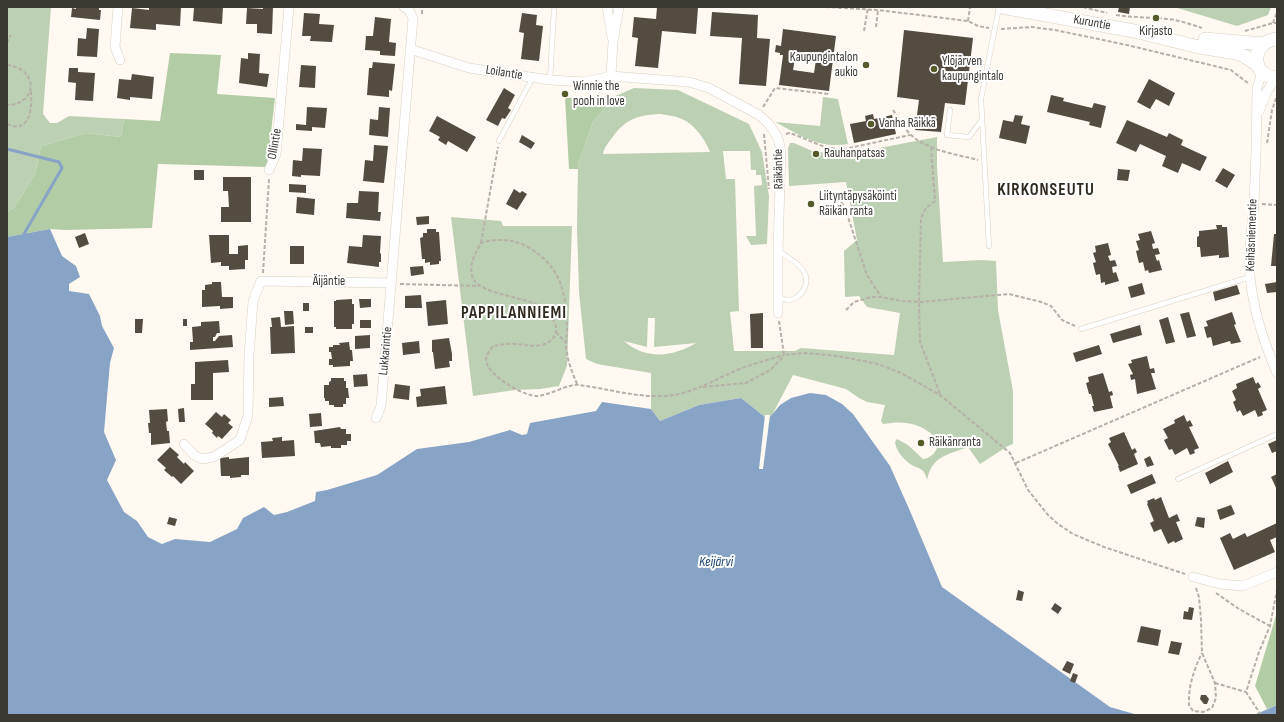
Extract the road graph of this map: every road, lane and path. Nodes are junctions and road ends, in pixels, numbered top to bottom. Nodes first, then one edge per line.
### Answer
1 (118, 7) edge
2 (289, 7) edge
3 (404, 7) edge
4 (607, 7) edge
5 (619, 7) edge
6 (826, 7) edge
7 (970, 7) edge
8 (1000, 7) edge
9 (1083, 7) edge
10 (1094, 8) edge
11 (868, 9) edge
12 (554, 10) dead end
13 (878, 10) junction
14 (1277, 12) edge
15 (968, 21) junction
16 (1277, 23) edge
17 (876, 27) dead end
18 (994, 29) junction
19 (1204, 29) dead end
20 (864, 31) dead end
21 (1240, 32) dead end
22 (11, 35) dead end
23 (1159, 36) junction
24 (1272, 36) edge
25 (613, 42) junction
26 (7, 43) edge
27 (410, 49) junction
28 (120, 60) dead end
29 (7, 65) edge
30 (1260, 69) junction
31 (611, 76) junction
32 (534, 77) junction
33 (1276, 78) edge
34 (550, 80) junction
35 (1257, 88) junction
36 (31, 91) junction
37 (828, 94) dead end
38 (1277, 95) edge
39 (7, 105) edge
40 (894, 110) dead end
41 (950, 110) dead end
42 (759, 115) junction
43 (1257, 118) junction
44 (982, 120) junction
45 (7, 124) edge
46 (763, 130) dead end
47 (910, 135) junction
48 (778, 138) junction
49 (499, 141) joint
50 (1266, 145) dead end
51 (931, 146) junction
52 (984, 161) junction
53 (269, 170) joint
54 (770, 193) dead end
55 (836, 199) dead end
56 (1277, 205) edge
57 (1260, 210) dead end
58 (481, 243) junction
59 (989, 246) dead end
60 (778, 250) junction
61 (1250, 277) junction
62 (261, 282) junction
63 (391, 283) junction
64 (479, 286) junction
65 (881, 297) junction
66 (777, 298) junction
67 (919, 302) junction
68 (566, 305) junction
69 (543, 308) junction
70 (846, 310) dead end
71 (778, 313) joint
72 (1081, 329) joint
73 (556, 332) junction
74 (566, 343) junction
75 (1269, 354) junction
76 (784, 355) junction
77 (1277, 373) edge
78 (577, 384) junction
79 (700, 387) junction
80 (940, 395) junction
81 (376, 418) dead end
82 (1277, 434) edge
83 (184, 444) dead end
84 (1016, 463) junction
85 (1178, 479) dead end
86 (1277, 572) edge
87 (1193, 577) junction
88 (1210, 589) dead end
89 (1277, 590) edge
90 (1270, 626) junction
91 (1202, 653) junction
92 (1215, 683) junction
93 (1246, 692) junction
94 (1260, 714) edge

1 - 28 street
2 - 53 street, Ollintie
3 - 27 street
4 - 25 street
5 - 25 street
6 - 11 path
7 - 15 path
8 - 18 lane
8 - 23 main road, Kuruntie
9 - 10 path
10 - 19 path
11 - 13 path
11 - 20 path
12 - 34 lane
13 - 15 path
13 - 17 path
14 - 24 path
15 - 18 path
16 - 24 path
18 - 35 path
18 - 44 lane
21 - 24 path
22 - 26 path
23 - 24 main road, Kuruntie
23 - 30 main road, Kuruntie
24 - 30 main road
25 - 31 street
27 - 32 street, Loilantie
27 - 63 street
29 - 36 path
30 - 33 main road, Kuruntie
30 - 35 street, Keihäsniementie
31 - 34 street, Loilantie
31 - 42 street, Räikäntie
32 - 34 street, Loilantie
32 - 49 lane
33 - 43 street, Keihäsniementie
35 - 43 street, Keihäsniementie
36 - 39 path
36 - 45 path
37 - 42 path
38 - 50 path
40 - 47 path
41 - 44 lane
42 - 48 street, Räikäntie
43 - 61 street, Keihäsniementie
44 - 52 lane
46 - 54 path
47 - 48 path
47 - 51 path
48 - 60 street, Räikäntie
49 - 58 path
51 - 52 path
51 - 67 path
52 - 59 lane
53 - 62 path, Ollintie
55 - 65 path
56 - 57 path
58 - 64 path
58 - 68 path
60 - 66 street, Räikäntie
60 - 66 lane
61 - 72 lane
61 - 75 street, Keihäsniementie
62 - 63 street, Äijäntie
62 - 83 street
63 - 64 path
63 - 81 street, Lukkarintie
64 - 69 path
65 - 67 path
65 - 70 path
66 - 71 street, Räikäntie
67 - 72 path
67 - 80 path
68 - 69 path
68 - 74 path
69 - 73 path
71 - 76 path
73 - 74 path
73 - 78 path
74 - 78 path
75 - 77 street, Keihäsniementie
75 - 84 path
76 - 79 path
76 - 79 path
76 - 80 path
78 - 79 path
80 - 84 path
82 - 85 lane
84 - 87 path
86 - 87 street
87 - 91 path
88 - 90 path
89 - 90 path
90 - 93 path
91 - 92 path
91 - 92 path
92 - 93 path
93 - 94 path

